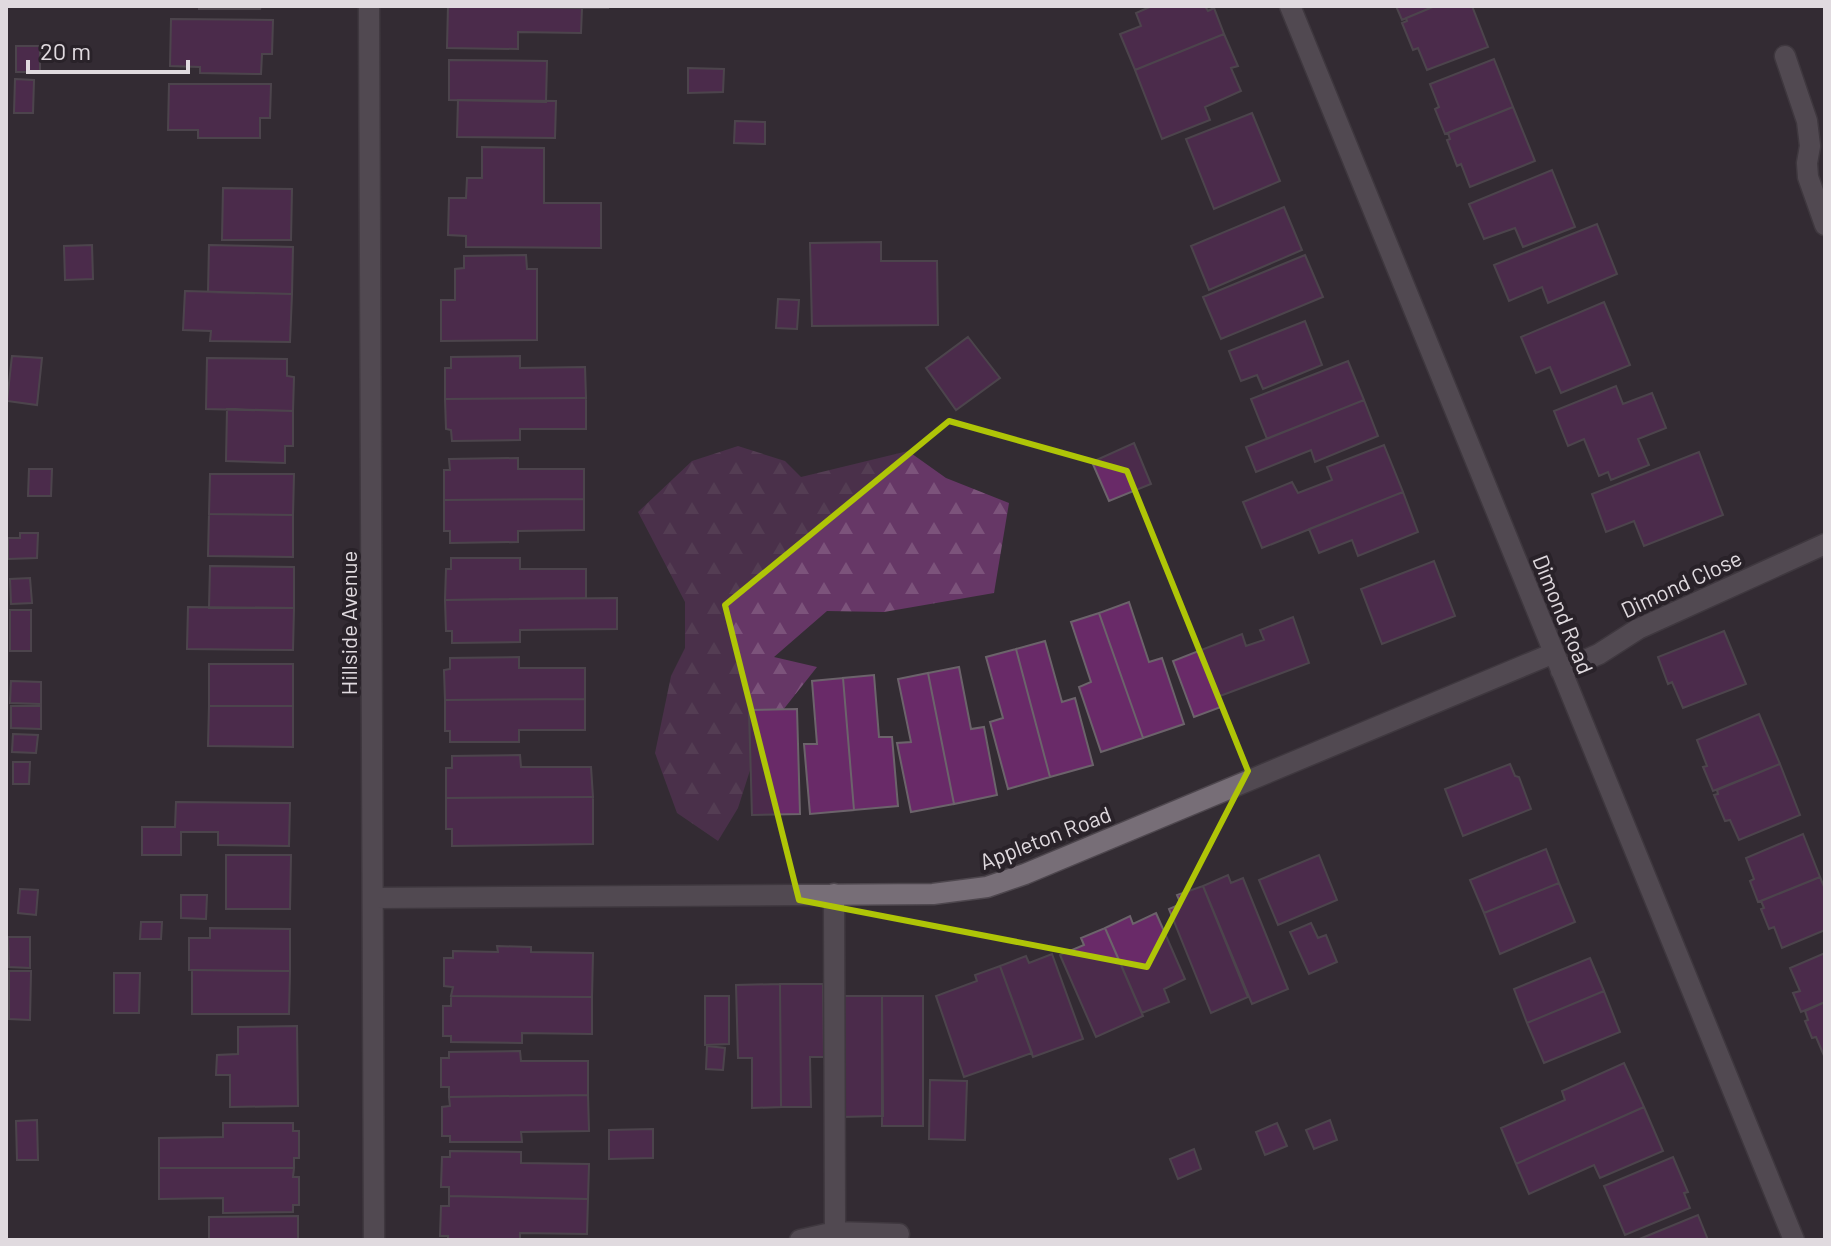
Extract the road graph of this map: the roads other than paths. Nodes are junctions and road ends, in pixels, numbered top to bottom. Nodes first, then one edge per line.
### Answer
1 (369, 6) edge
2 (1290, 6) edge
3 (1785, 56) dead end
4 (1825, 225) edge
5 (1825, 544) edge
6 (1558, 662) junction
7 (834, 894) junction
8 (373, 898) junction
9 (835, 1232) junction
10 (899, 1234) dead end
11 (374, 1240) edge
12 (800, 1240) edge
13 (1794, 1240) edge

1 - 8 street, Hillside Avenue
2 - 6 street, Dimond Road
3 - 4 street
5 - 6 street, Dimond Close
6 - 7 street, Appleton Road
6 - 13 street, Dimond Road
7 - 8 street, Appleton Road
7 - 9 street
8 - 11 street, Hillside Avenue
9 - 10 street
9 - 12 street

